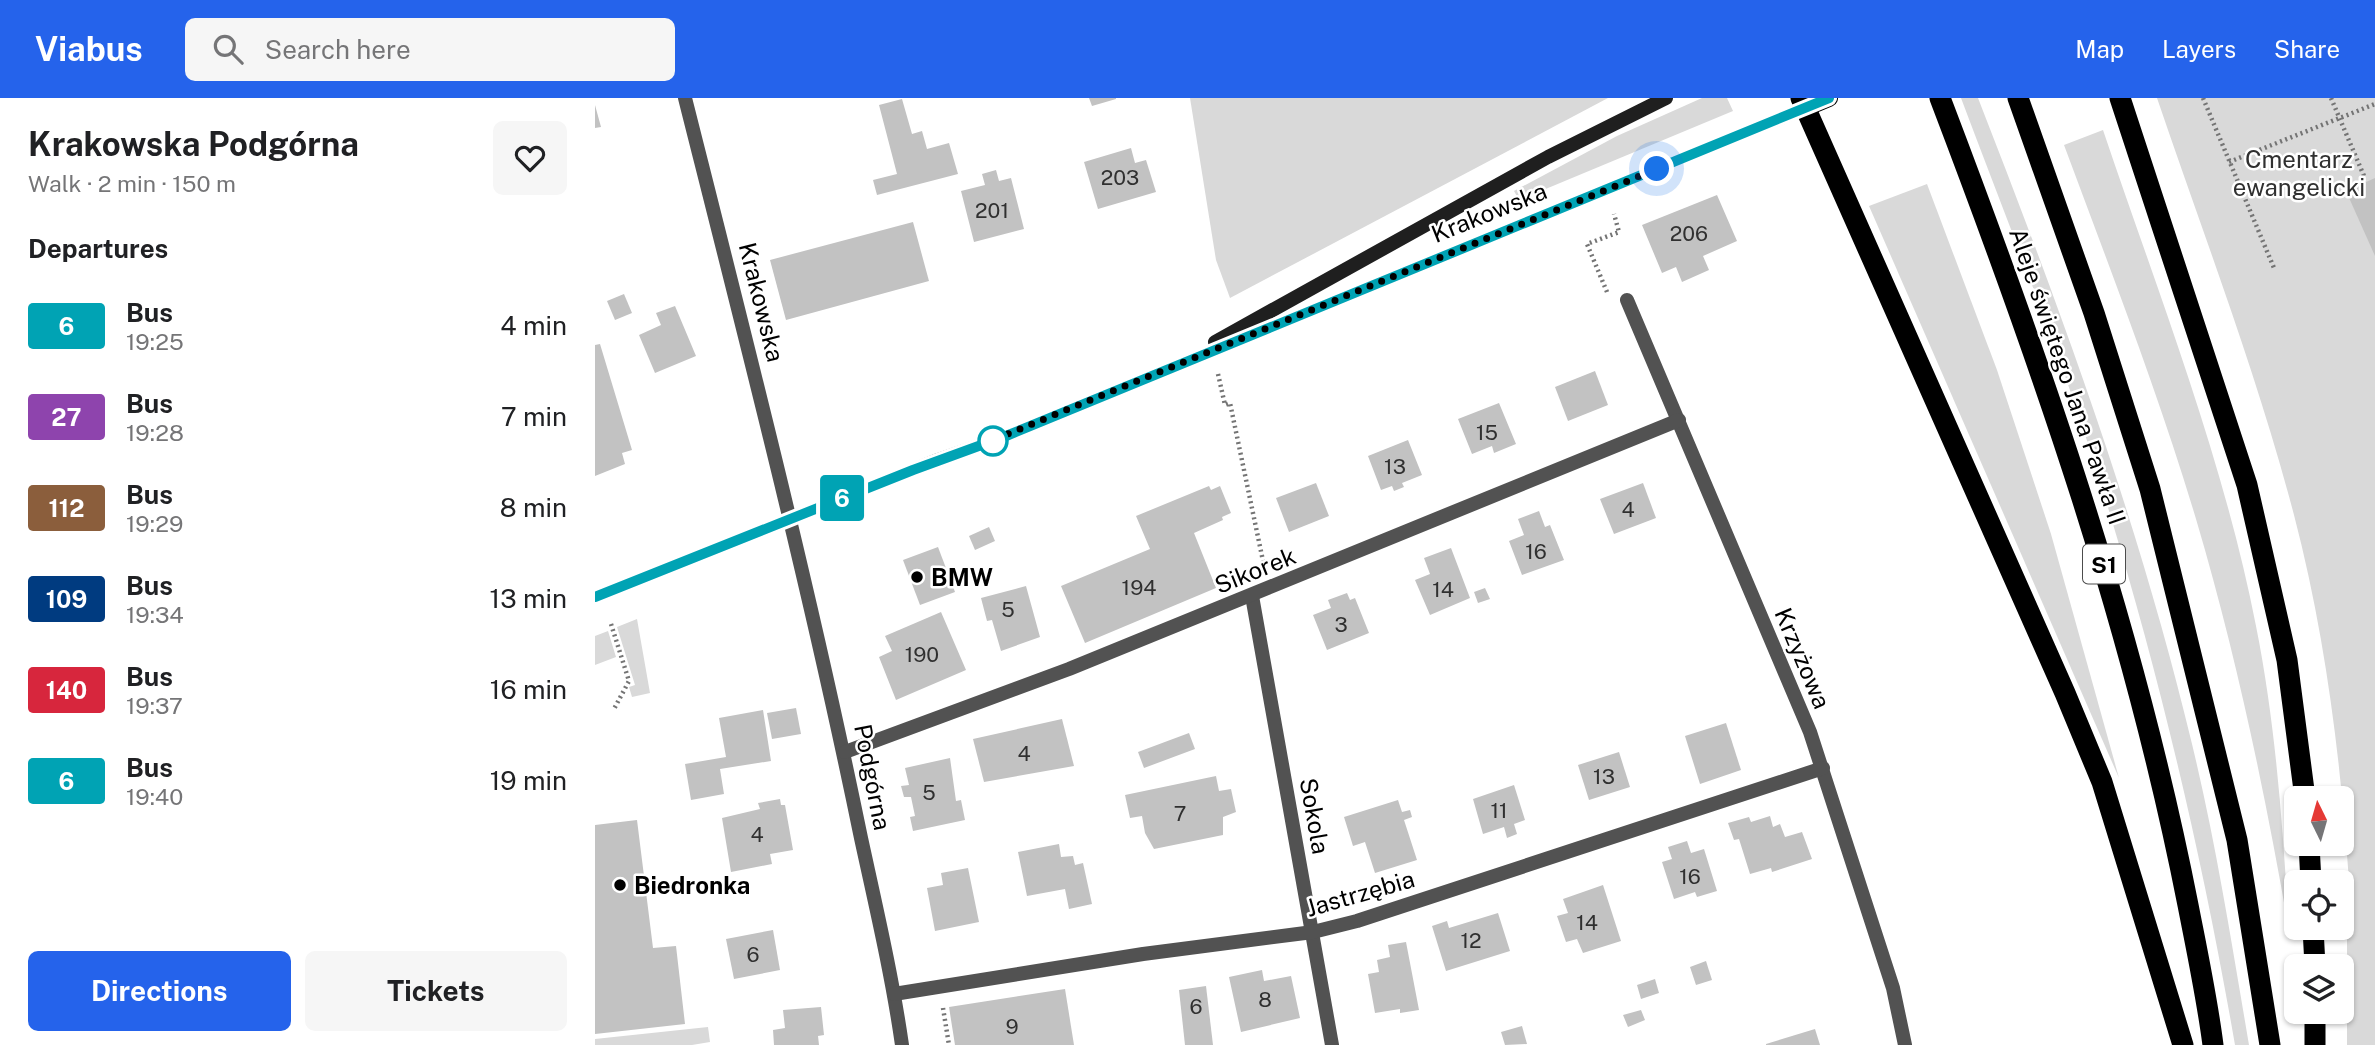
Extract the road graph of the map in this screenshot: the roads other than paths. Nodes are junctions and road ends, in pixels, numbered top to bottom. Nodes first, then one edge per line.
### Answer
1 (685, 98) edge
2 (1666, 98) edge
3 (1829, 98) edge
4 (1940, 98) edge
5 (2018, 98) edge
6 (2120, 98) edge
7 (1803, 103) edge
8 (1627, 300) dead end
9 (1166, 370) junction
10 (1679, 420) junction
11 (790, 519) junction
12 (1252, 596) junction
13 (595, 597) edge
14 (845, 752) junction
15 (1823, 768) junction
16 (2303, 786) edge
17 (1313, 932) junction
18 (894, 994) junction
19 (2315, 1024) edge
20 (902, 1045) edge
21 (1332, 1045) edge
22 (1905, 1045) edge
23 (2183, 1045) edge
24 (2213, 1045) edge
25 (2270, 1045) edge
26 (2315, 1045) edge

1 - 11 street, Krakowska
2 - 9 main road, Krakowska
3 - 7 main road, Krakowska
4 - 24 highway, Aleje świętego Jana Pawła II / S1
5 - 25 highway, Aleje świętego Jana Pawła II
6 - 16 highway
7 - 9 main road, Krakowska
7 - 23 highway
8 - 10 street, Krzyżowa
9 - 11 main road, Krakowska
10 - 12 street, Sikorek
10 - 15 street, Krzyżowa
11 - 13 main road, Krakowska
11 - 14 street, Podgórna
12 - 14 street, Sikorek
12 - 17 street, Sokola
14 - 18 street, Podgórna
15 - 17 street, Jastrzębia
15 - 22 street, Krzyżowa
17 - 18 street, Jastrzębia
17 - 21 street, Sokola
18 - 20 street, Podgórna
19 - 26 highway

